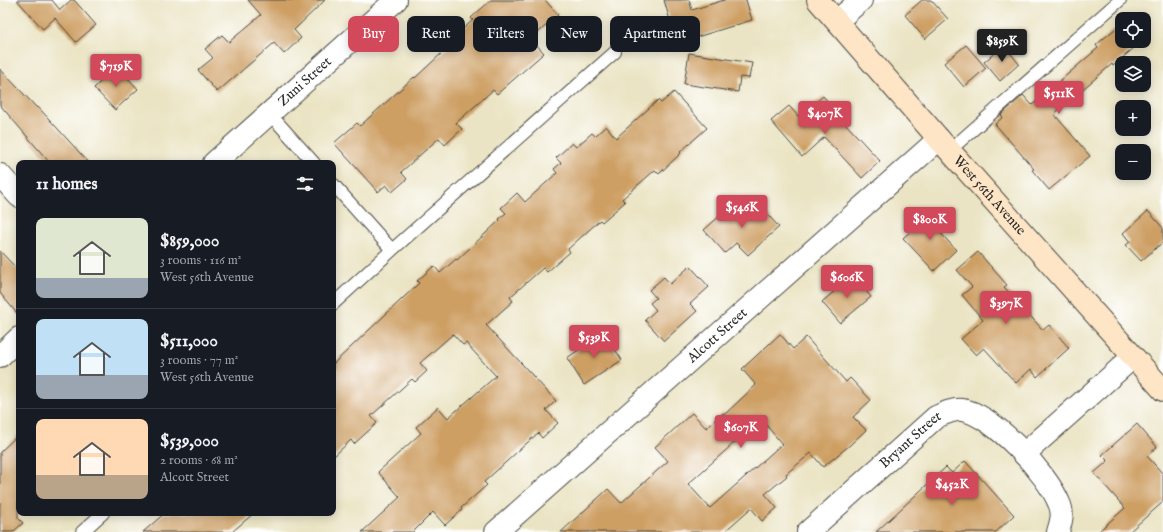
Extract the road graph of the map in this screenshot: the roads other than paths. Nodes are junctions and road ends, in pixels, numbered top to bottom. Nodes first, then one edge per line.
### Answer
1 (396, 0) edge
2 (818, 0) edge
3 (861, 0) edge
4 (1120, 0) edge
5 (837, 21) junction
6 (615, 52) dead end
7 (270, 113) junction
8 (944, 144) junction
9 (217, 160) edge
10 (311, 160) edge
11 (0, 175) edge
12 (336, 187) edge
13 (16, 193) edge
14 (392, 250) junction
15 (336, 301) edge
16 (16, 341) edge
17 (0, 356) edge
18 (1133, 357) junction
19 (1163, 390) edge
20 (1024, 454) junction
21 (99, 516) edge
22 (82, 532) edge
23 (496, 532) edge
24 (808, 532) edge
25 (1058, 532) edge

1 - 7 street, Zuni Street
2 - 5 street, West 56th Avenue
3 - 5 street
4 - 8 lane
5 - 8 street, West 56th Avenue
6 - 14 lane
7 - 9 street, Zuni Street
7 - 10 lane
8 - 18 street, West 56th Avenue
8 - 23 street, Alcott Street
11 - 13 street
12 - 14 lane
14 - 15 lane
16 - 17 street
18 - 19 street, West 56th Avenue
18 - 20 street
20 - 24 street, Bryant Street
20 - 25 street
21 - 22 lane

